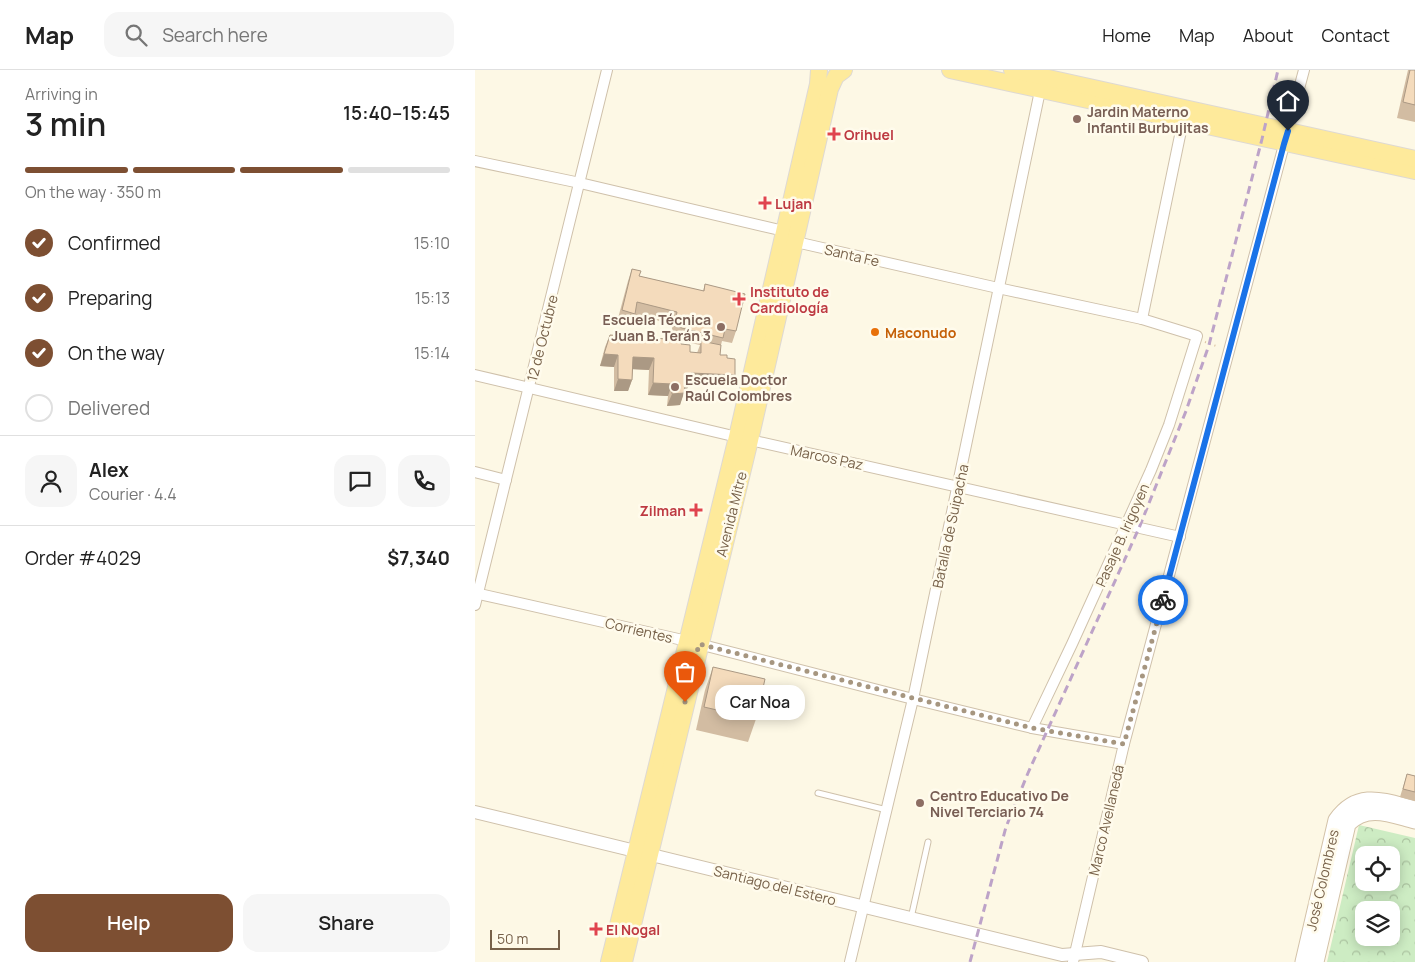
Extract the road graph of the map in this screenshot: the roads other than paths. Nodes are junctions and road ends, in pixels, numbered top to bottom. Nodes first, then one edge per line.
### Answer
1 (607, 70) edge
2 (819, 70) edge
3 (844, 70) edge
4 (950, 70) edge
5 (1012, 70) edge
6 (1304, 70) edge
7 (1043, 78) edge
8 (1183, 121) junction
9 (1286, 138) junction
10 (1415, 159) edge
11 (1391, 160) junction
12 (475, 161) edge
13 (1415, 171) edge
14 (580, 183) junction
15 (790, 236) junction
16 (998, 288) junction
17 (1142, 319) junction
18 (1197, 336) joint
19 (475, 375) edge
20 (529, 388) junction
21 (743, 438) junction
22 (475, 472) edge
23 (506, 480) junction
24 (959, 486) junction
25 (1127, 525) junction
26 (1180, 537) junction
27 (476, 594) edge
28 (475, 605) edge
29 (693, 643) junction
30 (913, 699) junction
31 (1032, 728) junction
32 (1124, 744) junction
33 (818, 793) dead end
34 (1415, 809) edge
35 (887, 810) junction
36 (1353, 811) junction
37 (475, 812) edge
38 (1415, 820) edge
39 (928, 842) dead end
40 (642, 853) junction
41 (864, 907) junction
42 (911, 918) junction
43 (1074, 958) edge
44 (609, 962) edge
45 (623, 962) edge
46 (850, 962) edge
47 (1094, 962) edge
48 (1142, 962) edge
49 (1303, 962) edge
50 (1316, 962) edge

1 - 14 street, 12 de Octubre
2 - 15 main road, Avenida Mitre
3 - 15 main road, Avenida Mitre
4 - 7 main road
5 - 7 main road
6 - 9 street, Marco Avellaneda
7 - 8 main road
7 - 9 main road
7 - 16 street, Batalla de Suipacha
8 - 9 main road
8 - 17 street
9 - 11 main road
9 - 26 street, Marco Avellaneda
10 - 11 main road
11 - 13 main road
12 - 14 street, Santa Fe
14 - 15 street, Santa Fe
14 - 20 street, 12 de Octubre
15 - 16 street, Santa Fe
15 - 21 main road, Avenida Mitre
16 - 17 street, Santa Fe
16 - 24 street, Batalla de Suipacha
17 - 18 street, Santa Fe
18 - 25 street, Pasaje B. Irigoyen
19 - 20 street, Marcos Paz
20 - 21 street, Marcos Paz
20 - 23 street, 12 de Octubre
21 - 24 street, Marcos Paz
21 - 29 main road, Avenida Mitre
22 - 23 street
23 - 27 street, 12 de Octubre
24 - 25 street, Marcos Paz
24 - 30 street, Batalla de Suipacha
25 - 26 street, Marcos Paz
25 - 31 street, Pasaje B. Irigoyen
26 - 32 street, Marco Avellaneda
27 - 28 street, 12 de Octubre
27 - 29 street, Corrientes
29 - 30 street, Corrientes
29 - 40 main road, Avenida Mitre
30 - 31 street, Corrientes
30 - 35 street, Batalla de Suipacha
31 - 32 street, Corrientes
32 - 43 street, Marco Avellaneda
33 - 35 lane
34 - 36 main road
35 - 41 street, Batalla de Suipacha
36 - 38 main road
36 - 49 main road, José Colombres
36 - 50 main road, José Colombres
37 - 40 street, Santiago del Estero
39 - 42 lane
40 - 41 street, Santiago del Estero
40 - 44 main road, Avenida Mitre
40 - 45 main road, Avenida Mitre
41 - 42 street, Santiago del Estero
41 - 46 street, Batalla de Suipacha
42 - 43 street, Santiago del Estero
43 - 47 street, Santiago del Estero
43 - 48 street, Santiago del Estero

